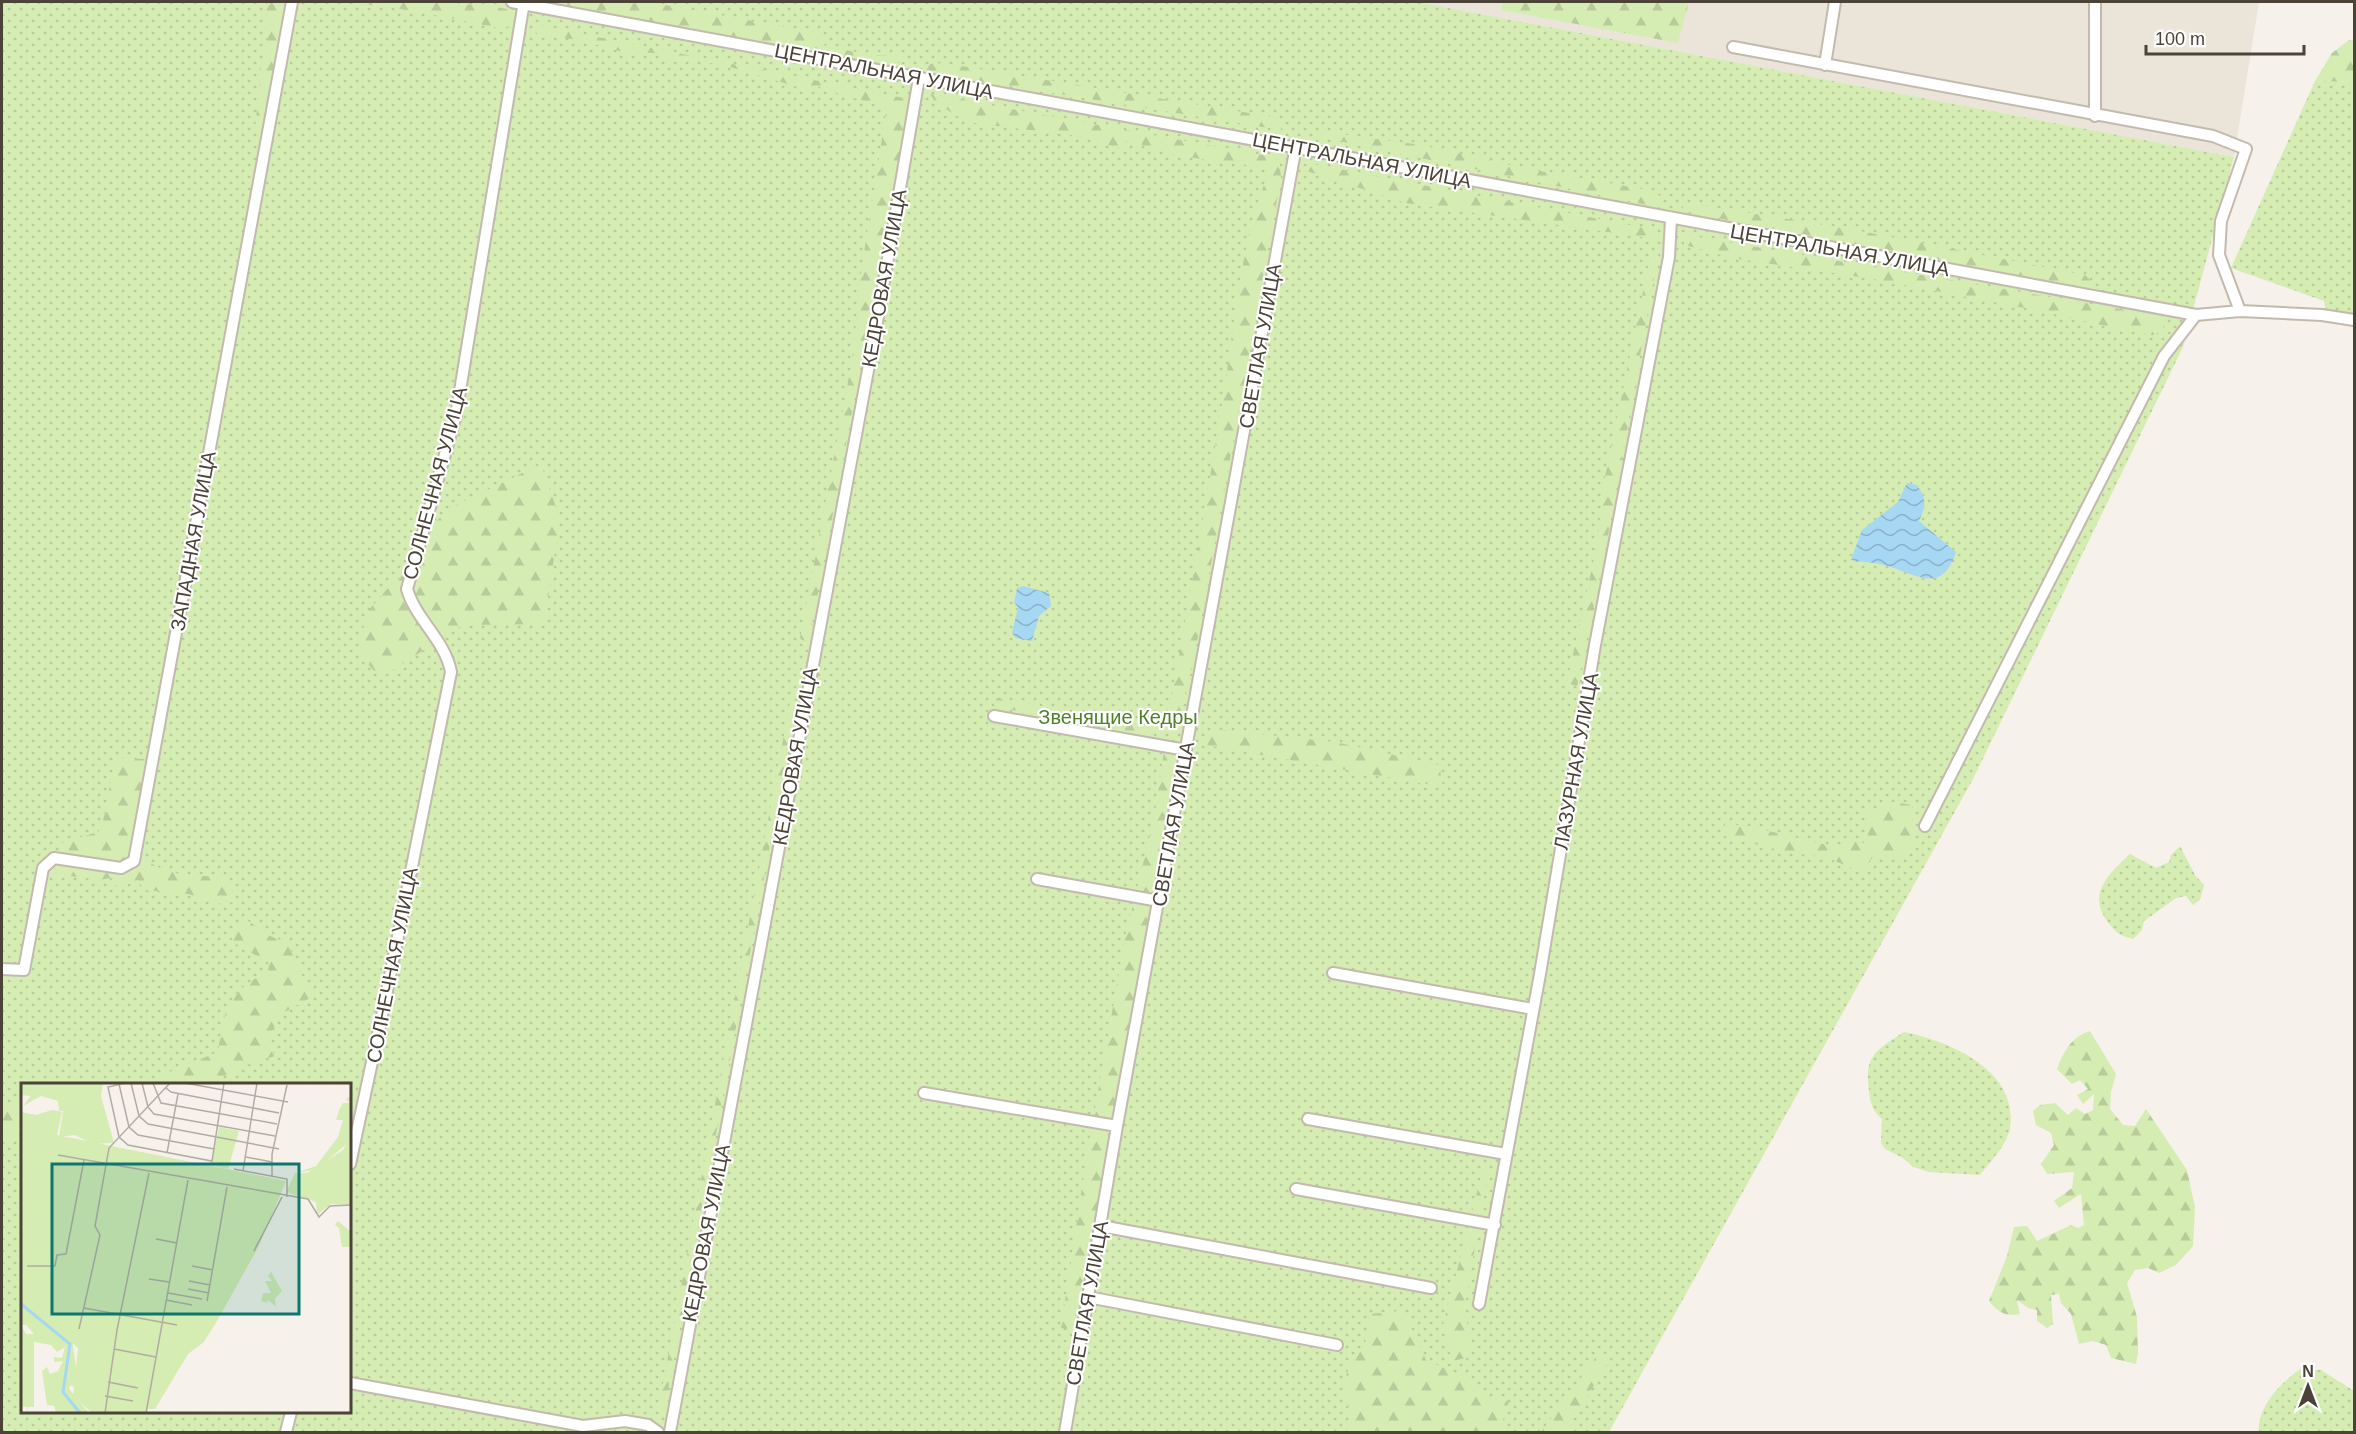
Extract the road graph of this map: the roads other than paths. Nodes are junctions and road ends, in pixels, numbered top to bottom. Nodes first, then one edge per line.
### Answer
1 (292, 2) edge
2 (512, 2) edge
3 (1835, 2) edge
4 (2095, 2) edge
5 (525, 3) edge
6 (1733, 47) dead end
7 (1825, 65) junction
8 (919, 78) junction
9 (2095, 116) junction
10 (1296, 146) junction
11 (1671, 219) junction
12 (2240, 311) junction
13 (2196, 315) junction
14 (2355, 320) edge
15 (994, 716) dead end
16 (1186, 750) junction
17 (1925, 826) dead end
18 (1037, 879) dead end
19 (1159, 901) junction
20 (2, 969) edge
21 (1333, 973) dead end
22 (1533, 1009) junction
23 (924, 1093) dead end
24 (1308, 1119) dead end
25 (1117, 1126) junction
26 (1506, 1154) junction
27 (351, 1159) edge
28 (1296, 1189) dead end
29 (1495, 1224) junction
30 (1101, 1226) junction
31 (1431, 1288) dead end
32 (1088, 1297) junction
33 (1479, 1304) dead end
34 (1337, 1345) dead end
35 (351, 1383) edge
36 (291, 1413) edge
37 (286, 1432) edge
38 (658, 1432) edge
39 (670, 1432) edge
40 (1065, 1432) edge

1 - 20 street, ЗАПАДНАЯ УЛИЦА
2 - 5 street, ЦЕНТРАЛЬНАЯ УЛИЦА
3 - 7 street
4 - 9 street
5 - 8 street, ЦЕНТРАЛЬНАЯ УЛИЦА
5 - 27 street, СОЛНЕЧНАЯ УЛИЦА
6 - 7 street
7 - 9 street
8 - 10 street, ЦЕНТРАЛЬНАЯ УЛИЦА
8 - 39 street, КЕДРОВАЯ УЛИЦА
9 - 12 street
10 - 11 street, ЦЕНТРАЛЬНАЯ УЛИЦА
10 - 16 street, СВЕТЛАЯ УЛИЦА
11 - 13 street, ЦЕНТРАЛЬНАЯ УЛИЦА
11 - 22 street, ЛАЗУРНАЯ УЛИЦА
12 - 13 street, ЦЕНТРАЛЬНАЯ УЛИЦА
12 - 14 street, ЦЕНТРАЛЬНАЯ УЛИЦА
13 - 17 street
15 - 16 street
16 - 19 street, СВЕТЛАЯ УЛИЦА
18 - 19 street
19 - 25 street, СВЕТЛАЯ УЛИЦА
21 - 22 street
22 - 26 street, ЛАЗУРНАЯ УЛИЦА
23 - 25 street
24 - 26 street
25 - 30 street, СВЕТЛАЯ УЛИЦА
26 - 29 street, ЛАЗУРНАЯ УЛИЦА
28 - 29 street
29 - 33 street, ЛАЗУРНАЯ УЛИЦА
30 - 31 street
30 - 32 street, СВЕТЛАЯ УЛИЦА
32 - 34 street
32 - 40 street, СВЕТЛАЯ УЛИЦА
35 - 38 street
36 - 37 street

